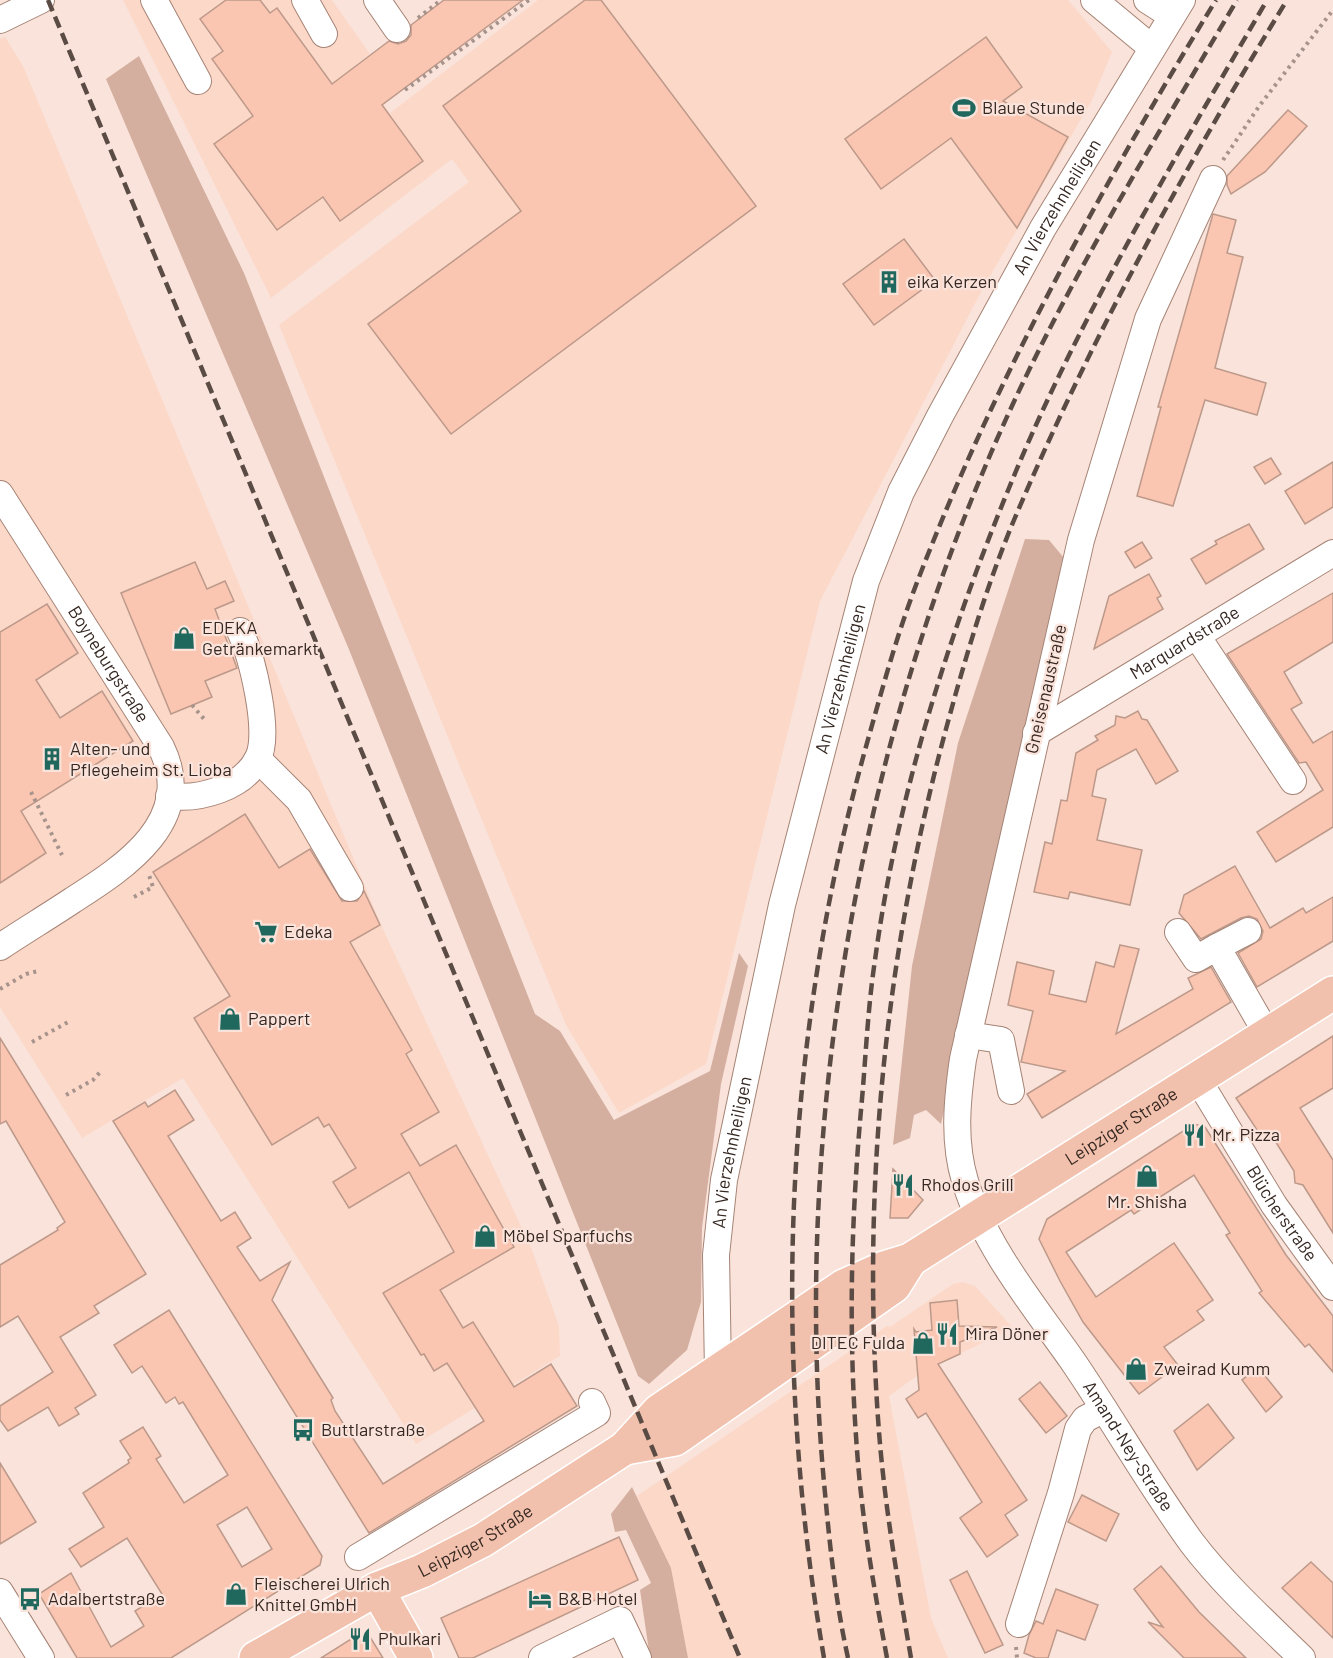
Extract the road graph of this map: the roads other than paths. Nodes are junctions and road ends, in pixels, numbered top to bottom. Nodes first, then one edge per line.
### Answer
1 (154, 0) edge
2 (305, 0) edge
3 (377, 0) edge
4 (1094, 0) edge
5 (1147, 0) edge
6 (39, 1) edge
7 (1177, 8) edge
8 (0, 20) edge
9 (397, 28) dead end
10 (324, 34) dead end
11 (1152, 48) junction
12 (198, 81) dead end
13 (1213, 179) road end
14 (0, 494) edge
15 (1333, 554) edge
16 (240, 631) dead end
17 (1197, 636) junction
18 (1036, 733) junction
19 (258, 759) junction
20 (1293, 781) dead end
21 (169, 796) junction
22 (350, 888) dead end
23 (1248, 931) dead end
24 (1178, 932) dead end
25 (0, 947) edge
26 (1218, 947) junction
27 (1333, 993) edge
28 (1267, 1034) junction
29 (968, 1035) junction
30 (1197, 1078) junction
31 (1011, 1091) dead end
32 (979, 1215) junction
33 (910, 1260) junction
34 (1333, 1287) edge
35 (718, 1373) junction
36 (592, 1402) dead end
37 (1104, 1409) junction
38 (625, 1448) junction
39 (358, 1557) dead end
40 (377, 1589) junction
41 (0, 1592) edge
42 (1018, 1624) dead end
43 (41, 1658) edge
44 (256, 1658) edge
45 (416, 1658) edge
46 (542, 1658) edge
47 (638, 1658) edge
48 (1302, 1658) edge

1 - 12 street
2 - 10 street
3 - 9 street
4 - 11 street
5 - 7 street, An Vierzehnheiligen
6 - 8 street
7 - 11 street, An Vierzehnheiligen
11 - 35 street, An Vierzehnheiligen
13 - 18 street, Gneisenaustraße
14 - 21 street, Boyneburgstraße
15 - 17 street, Marquardstraße
16 - 19 street
17 - 18 street, Marquardstraße
17 - 20 street
18 - 29 street, Gneisenaustraße
19 - 21 street
19 - 22 street
21 - 25 street, Boyneburgstraße
23 - 26 street
24 - 26 street
26 - 28 street
27 - 28 main road, Leipziger Straße
28 - 30 main road, Leipziger Straße
29 - 31 street
29 - 32 street, Gneisenaustraße
30 - 32 main road, Leipziger Straße
30 - 34 street, Blücherstraße
32 - 33 main road, Leipziger Straße
32 - 37 street, Amand-Ney-Straße
33 - 35 main road, Leipziger Straße
33 - 38 main road, Leipziger Straße
35 - 38 main road, Leipziger Straße
36 - 39 street
37 - 42 street
37 - 48 street, Amand-Ney-Straße
38 - 40 main road, Leipziger Straße
40 - 44 main road, Leipziger Straße
40 - 45 main road
41 - 43 street
46 - 47 street

